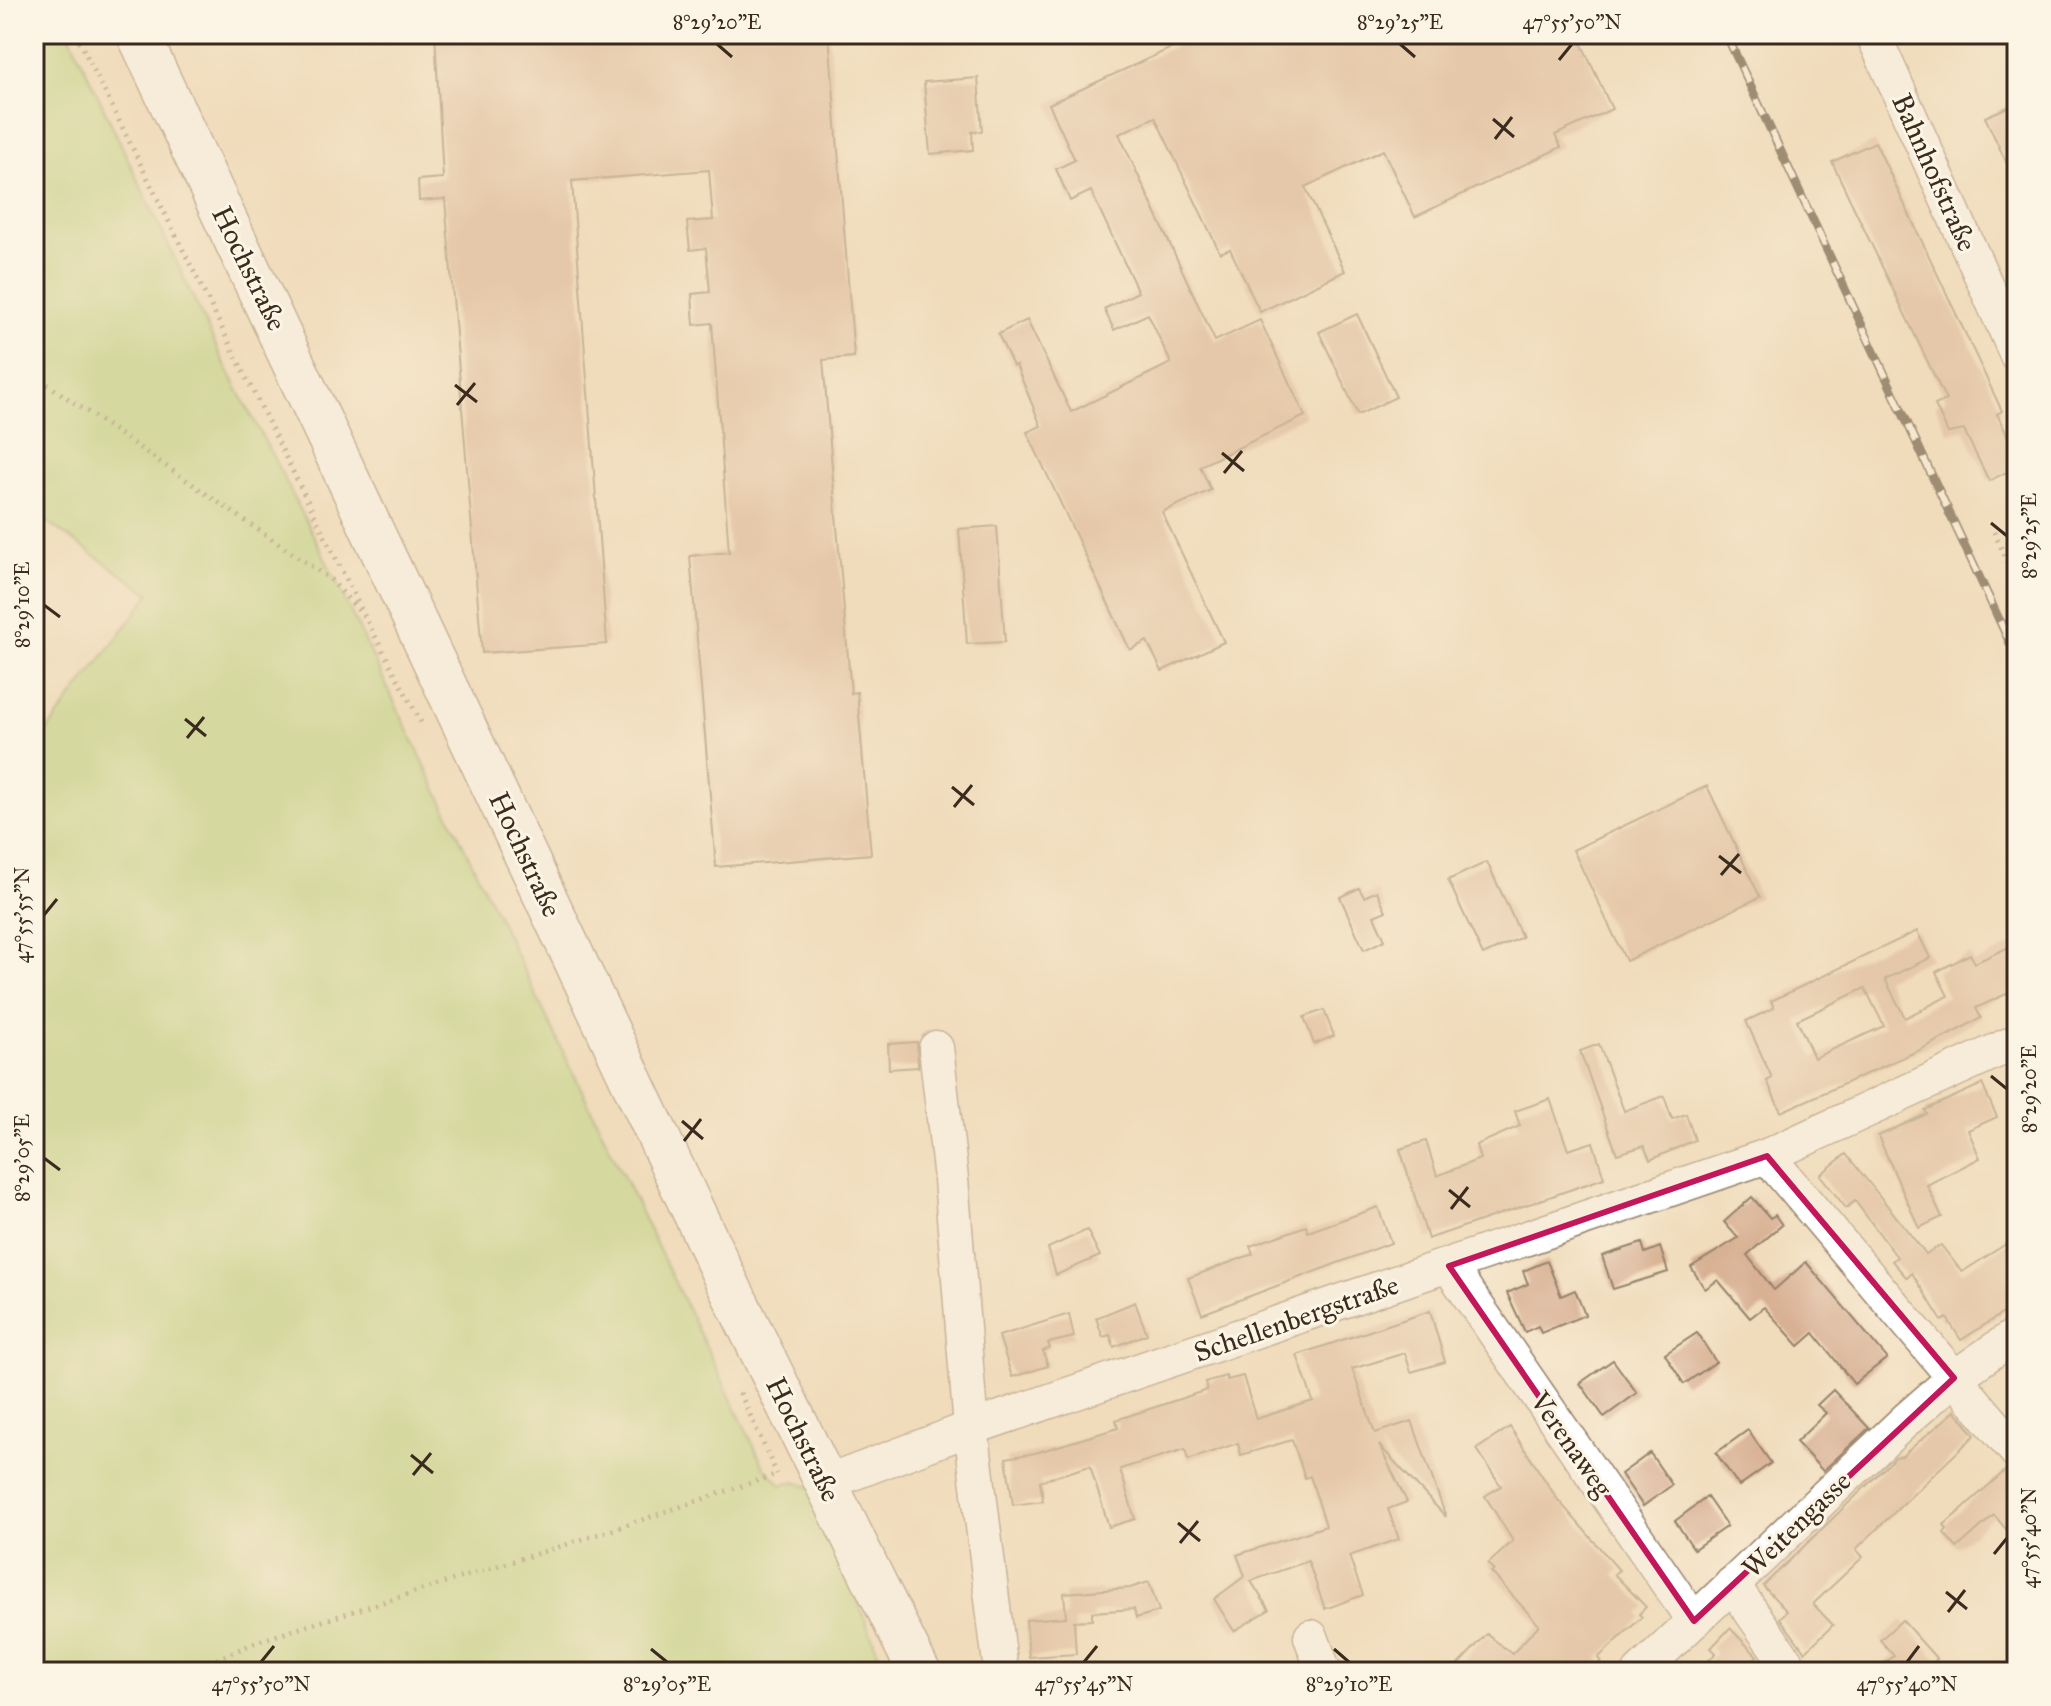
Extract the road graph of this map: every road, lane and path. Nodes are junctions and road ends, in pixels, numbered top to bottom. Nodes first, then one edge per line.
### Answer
1 (76, 34) edge
2 (138, 34) edge
3 (1873, 34) edge
4 (2017, 355) edge
5 (34, 375) edge
6 (1994, 532) dead end
7 (2017, 582) edge
8 (2009, 1045) dead end
9 (936, 1048) dead end
10 (1767, 1156) junction
11 (1449, 1266) junction
12 (2017, 1334) edge
13 (1954, 1378) junction
14 (971, 1428) junction
15 (2017, 1452) edge
16 (822, 1476) junction
17 (1732, 1584) junction
18 (1694, 1621) junction
19 (1311, 1637) dead end
20 (187, 1672) edge
21 (919, 1672) edge
22 (1001, 1672) edge
23 (1324, 1672) edge
24 (1640, 1672) edge
25 (1793, 1672) edge

1 - 5 path
2 - 16 street, Hochstraße
3 - 4 street, Bahnhofstraße
6 - 7 path
8 - 10 street, Schellenbergstraße
9 - 14 street
10 - 11 street, Schellenbergstraße
10 - 13 street
11 - 14 street, Schellenbergstraße
11 - 18 street, Verenaweg
12 - 13 street, Weitengasse
13 - 15 street
13 - 17 street, Weitengasse
14 - 16 street, Schellenbergstraße
14 - 22 street
16 - 20 path
16 - 21 street, Hochstraße
17 - 18 street, Weitengasse
17 - 25 street
18 - 24 street, Weitengasse
19 - 23 street

